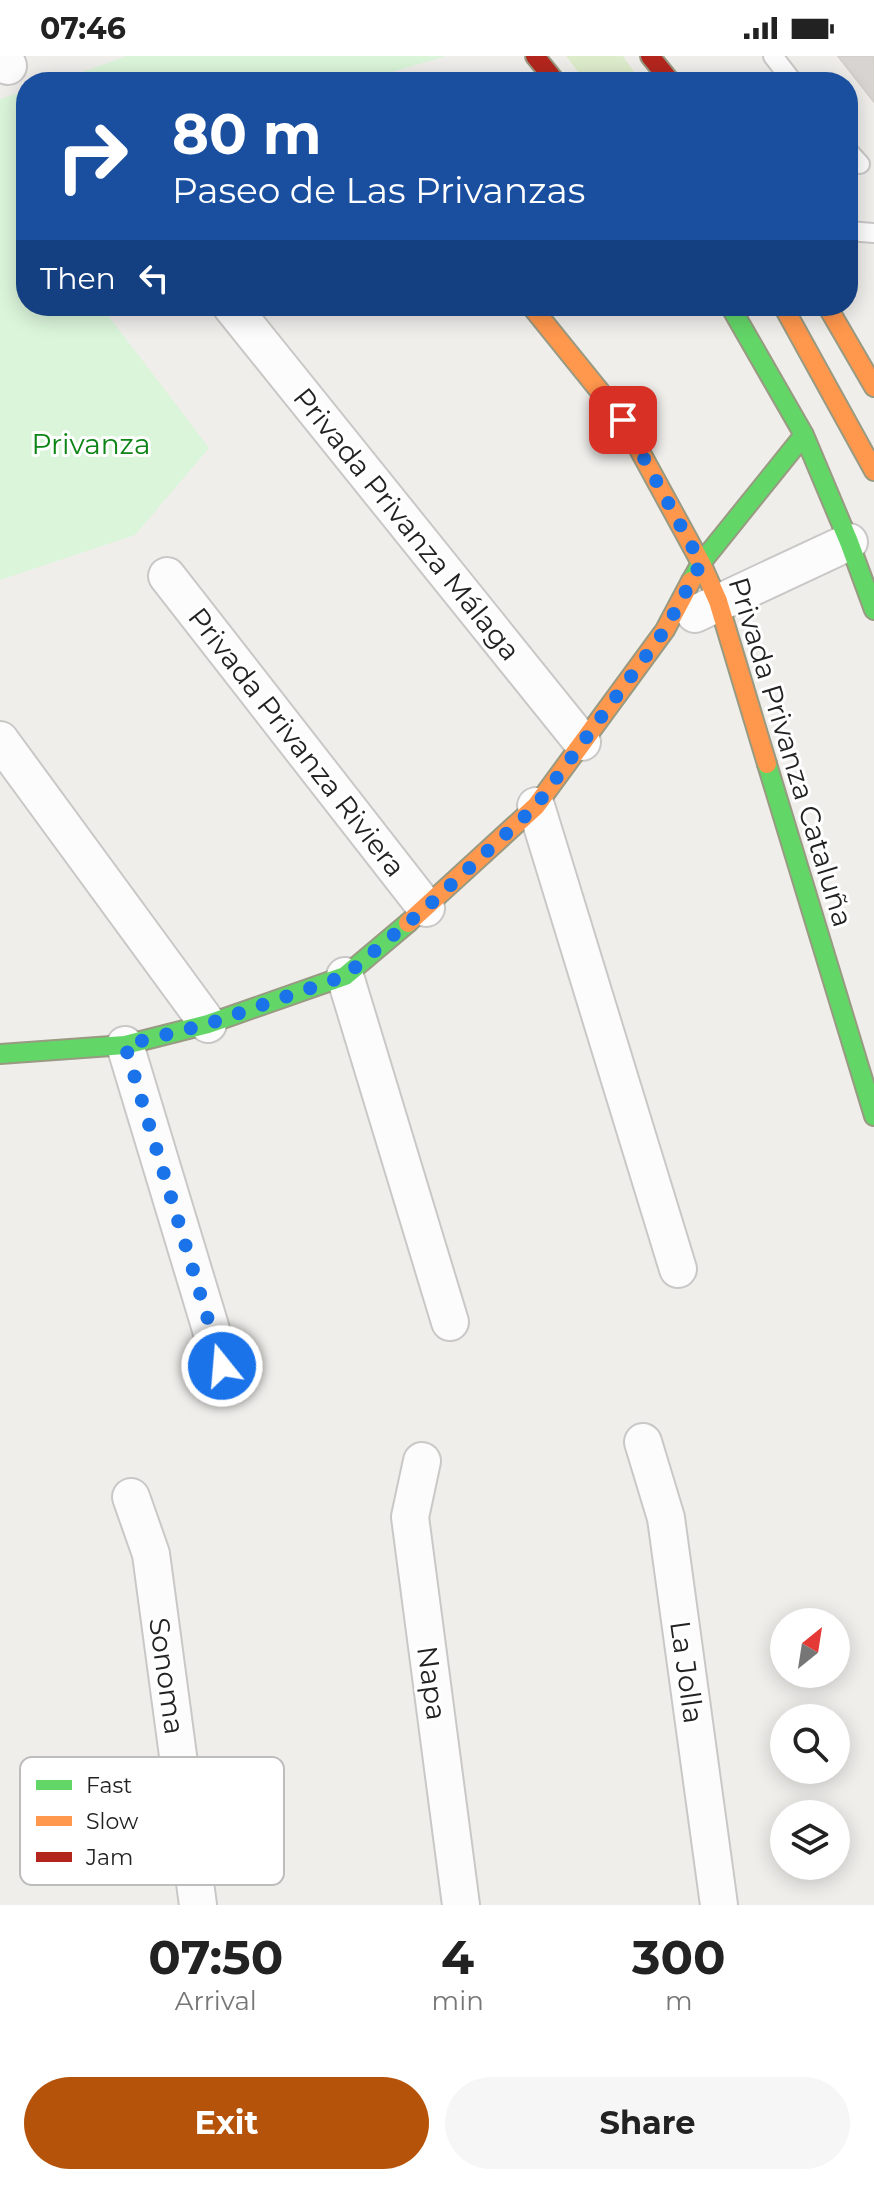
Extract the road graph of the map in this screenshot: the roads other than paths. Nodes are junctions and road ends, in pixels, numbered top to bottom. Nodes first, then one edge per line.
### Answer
1 (535, 56) edge
2 (650, 56) edge
3 (773, 56) edge
4 (548, 72) edge
5 (663, 72) edge
6 (785, 72) edge
7 (239, 316) edge
8 (539, 316) edge
9 (736, 316) edge
10 (789, 316) edge
11 (833, 316) edge
12 (874, 387) edge
13 (804, 435) junction
14 (874, 471) edge
15 (856, 532) junction
16 (701, 563) junction
17 (167, 576) dead end
18 (718, 601) junction
19 (874, 610) edge
20 (665, 630) junction
21 (0, 740) edge
22 (582, 742) junction
23 (536, 806) junction
24 (426, 908) junction
25 (345, 976) junction
26 (208, 1024) junction
27 (125, 1045) junction
28 (0, 1054) edge
29 (874, 1116) edge
30 (678, 1269) dead end
31 (450, 1322) dead end
32 (222, 1366) dead end
33 (643, 1442) dead end
34 (422, 1461) dead end
35 (131, 1497) dead end
36 (178, 1757) edge
37 (195, 1885) edge
38 (198, 1905) edge
39 (461, 1905) edge
40 (719, 1905) edge

1 - 4 street
2 - 5 street
3 - 6 lane
7 - 22 street, Privada Privanza Málaga
8 - 16 street, Privada Privanza Cataluña
9 - 13 street
10 - 14 street
11 - 12 street
13 - 15 street
13 - 16 street
15 - 18 street
15 - 19 street
16 - 18 street, Privada Privanza Cataluña
16 - 20 street
17 - 24 street, Privada Privanza Riviera
18 - 20 street
18 - 29 street, Privada Privanza Cataluña
20 - 22 street
21 - 26 street
22 - 23 street
23 - 24 street
23 - 30 street
24 - 25 street
25 - 26 street
25 - 31 street
26 - 27 street
27 - 28 street
27 - 32 street
33 - 40 street, La Jolla
34 - 39 street, Napa
35 - 36 street, Sonoma
37 - 38 street, Sonoma

